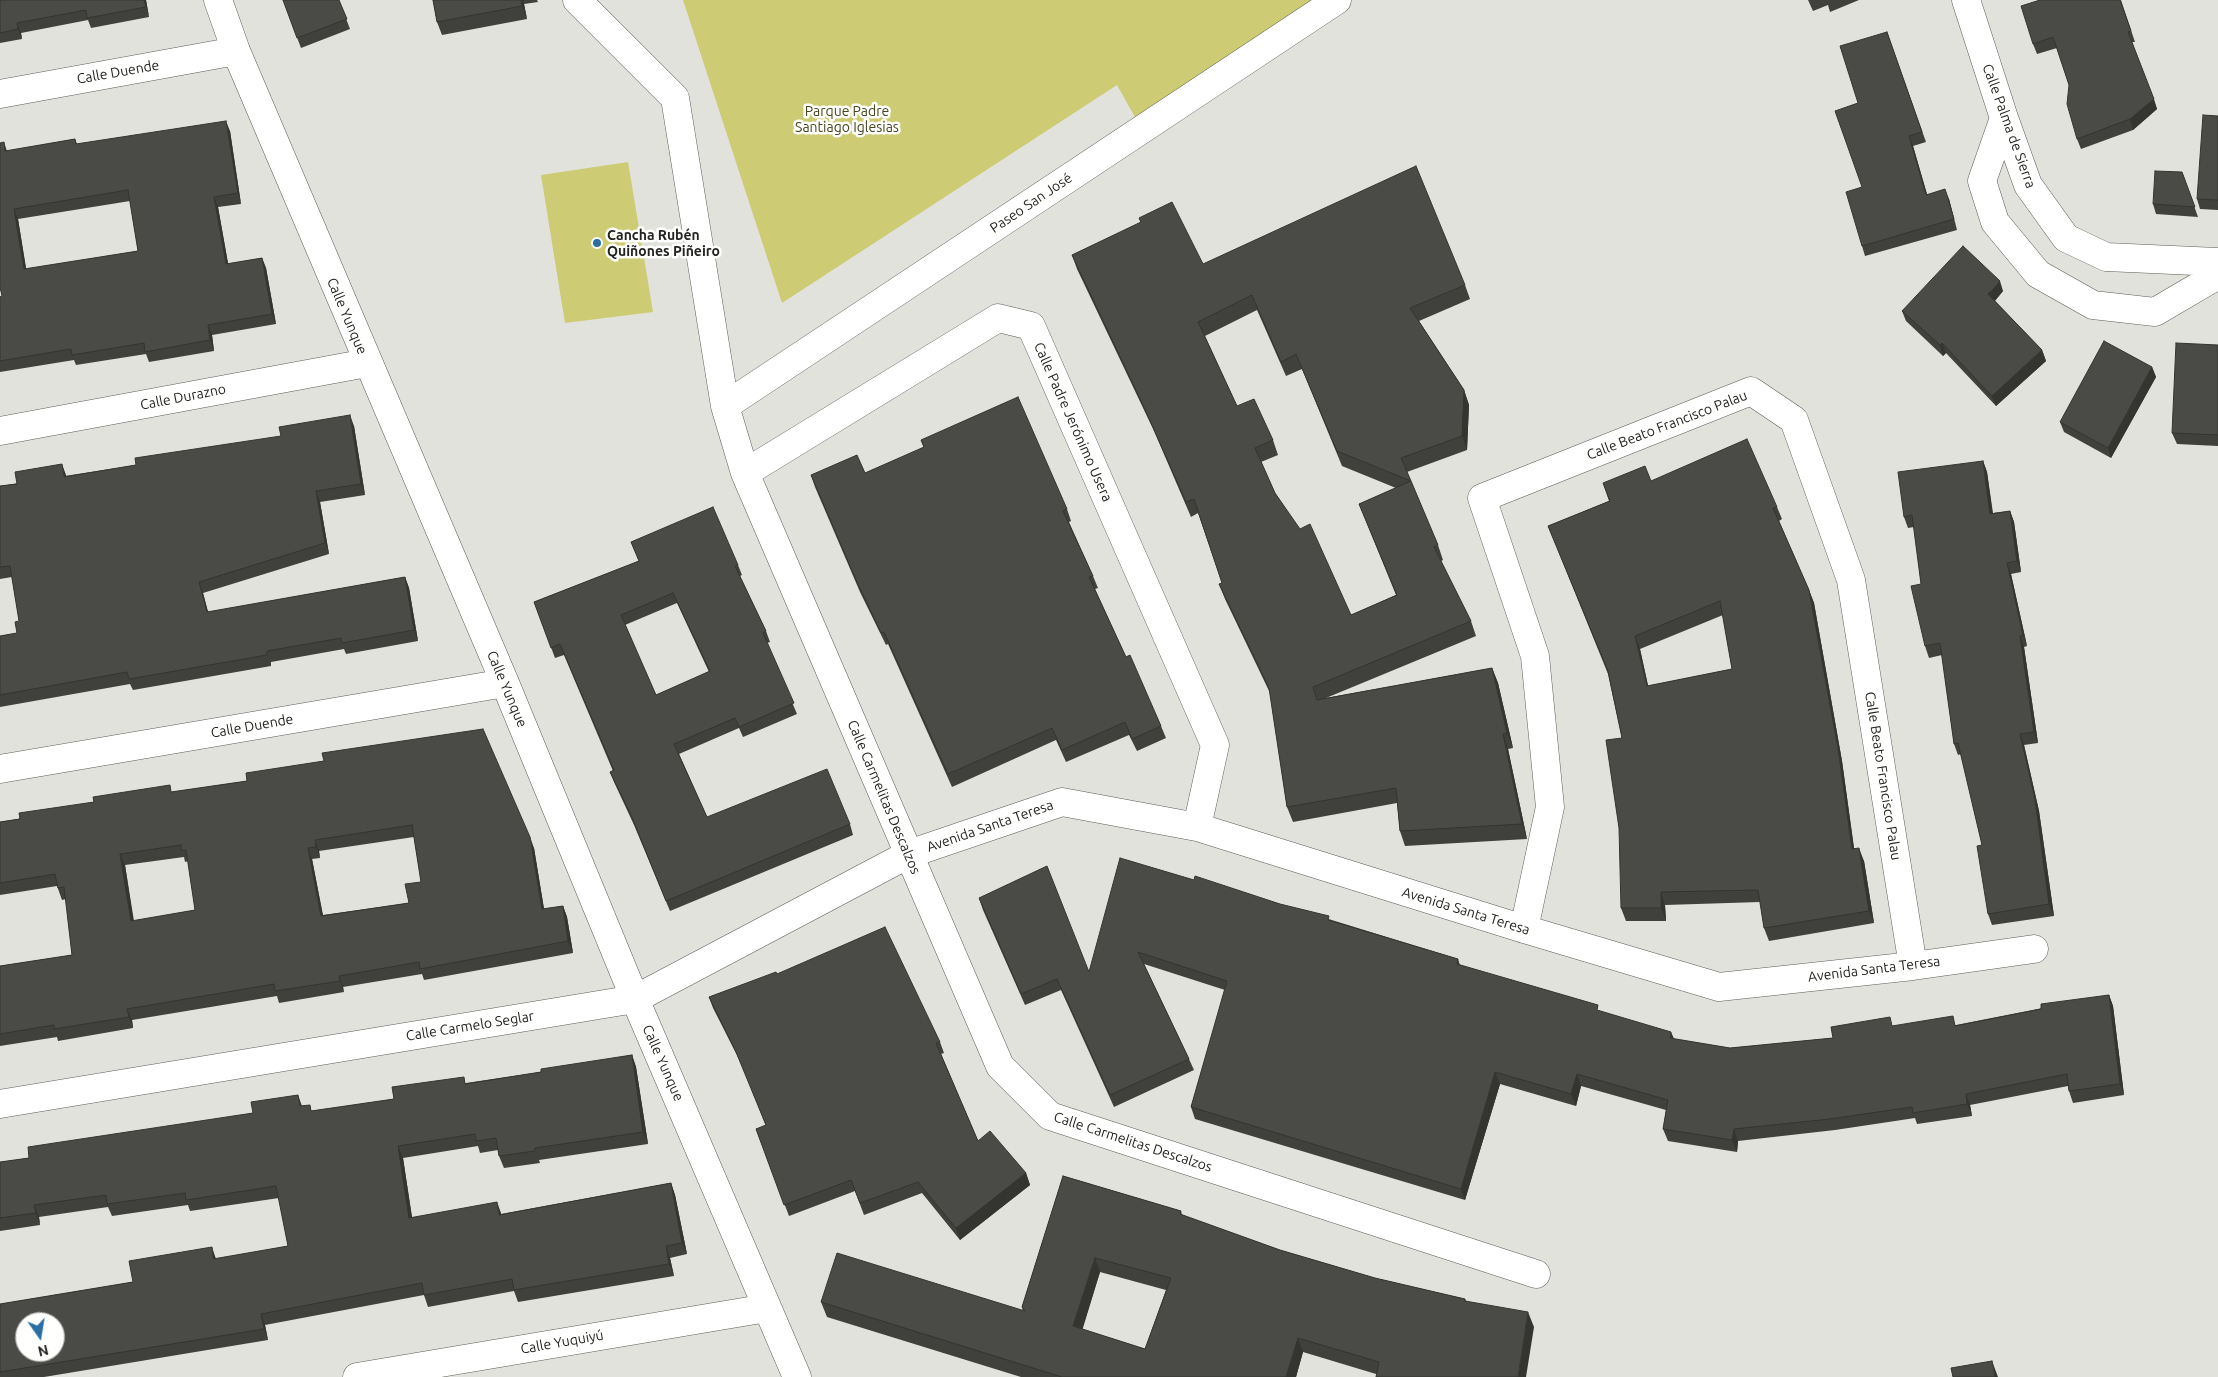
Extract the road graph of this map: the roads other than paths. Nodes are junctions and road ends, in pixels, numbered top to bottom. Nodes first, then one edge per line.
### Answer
1 (218, 0) edge
2 (577, 0) edge
3 (1337, 0) edge
4 (1966, 0) edge
5 (236, 51) junction
6 (0, 94) edge
7 (2004, 118) junction
8 (2218, 262) edge
9 (2218, 275) edge
10 (367, 363) junction
11 (725, 406) junction
12 (0, 431) edge
13 (745, 473) junction
14 (505, 683) junction
15 (0, 769) edge
16 (1197, 827) junction
17 (909, 854) junction
18 (1524, 929) junction
19 (2034, 949) dead end
20 (1914, 966) junction
21 (635, 999) junction
22 (0, 1104) edge
23 (1536, 1274) dead end
24 (767, 1308) junction
25 (357, 1377) edge
26 (797, 1377) edge

1 - 5 street, Calle Yunque
2 - 11 street, Calle Carmelitas Descalzos
3 - 11 street, Paseo San José
4 - 7 street, Calle Palma de Sierra
5 - 6 street, Calle Duende
5 - 10 street, Calle Yunque
7 - 8 street, Calle Palma de Sierra
7 - 9 street
10 - 12 street, Calle Durazno
10 - 14 street, Calle Yunque
11 - 13 street, Calle Carmelitas Descalzos
13 - 16 street, Calle Padre Jerónimo Usera
13 - 17 street, Calle Carmelitas Descalzos
14 - 15 street, Calle Duende
14 - 21 street, Calle Yunque
16 - 17 street, Avenida Santa Teresa
16 - 18 street, Avenida Santa Teresa
17 - 21 street, Calle Carmelo Seglar
17 - 23 street, Calle Carmelitas Descalzos
18 - 20 street, Avenida Santa Teresa
18 - 20 street, Calle Beato Francisco Palau
19 - 20 street, Avenida Santa Teresa
21 - 22 street, Calle Carmelo Seglar
21 - 24 street, Calle Yunque
24 - 25 street, Calle Yuquiyú
24 - 26 street, Calle Yunque

